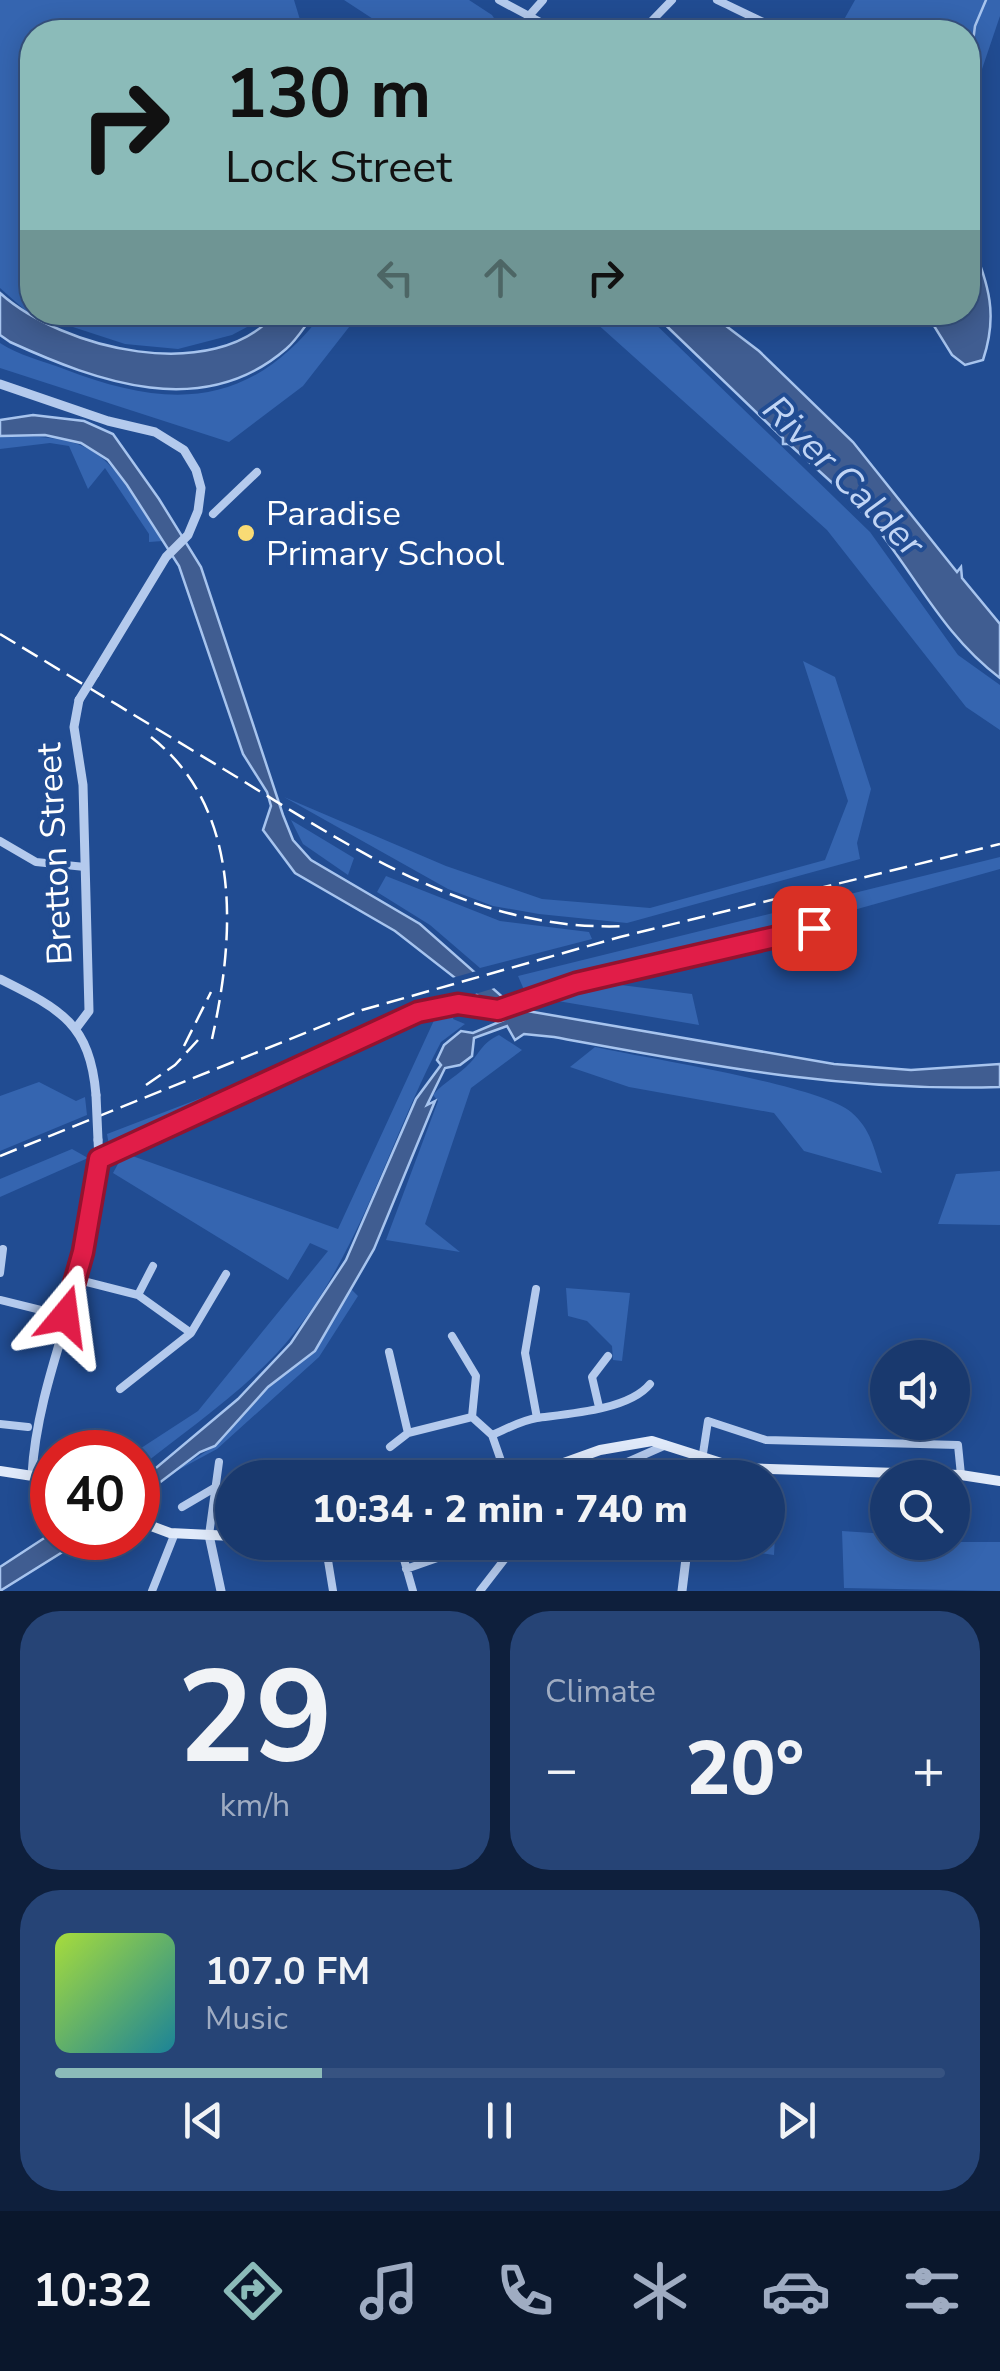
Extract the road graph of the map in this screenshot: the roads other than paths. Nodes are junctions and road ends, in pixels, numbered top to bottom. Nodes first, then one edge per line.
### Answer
1 (499, 0) edge
2 (543, 0) edge
3 (672, 0) edge
4 (717, 0) edge
5 (528, 17) junction
6 (537, 20) edge
7 (653, 20) edge
8 (759, 20) edge
9 (0, 384) edge
10 (257, 472) dead end
11 (212, 514) dead end
12 (0, 841) edge
13 (85, 866) junction
14 (814, 928) dead end
15 (0, 979) edge
16 (77, 1028) junction
17 (99, 1159) junction
18 (4, 1249) dead end
19 (153, 1266) dead end
20 (0, 1273) edge
21 (226, 1274) dead end
22 (76, 1278) junction
23 (536, 1289) dead end
24 (138, 1295) junction
25 (0, 1300) edge
26 (65, 1316) junction
27 (191, 1333) junction
28 (452, 1336) dead end
29 (389, 1352) dead end
30 (608, 1356) dead end
31 (650, 1384) dead end
32 (120, 1390) dead end
33 (599, 1407) junction
34 (472, 1417) junction
35 (537, 1418) junction
36 (0, 1424) edge
37 (28, 1427) dead end
38 (38, 1430) edge
39 (408, 1432) junction
40 (492, 1434) junction
41 (666, 1445) junction
42 (390, 1447) dead end
43 (501, 1460) edge
44 (578, 1460) edge
45 (631, 1460) edge
46 (702, 1460) joint
47 (960, 1460) edge
48 (0, 1471) edge
49 (785, 1471) edge
50 (870, 1473) edge
51 (30, 1475) edge
52 (970, 1476) edge
53 (1000, 1481) edge
54 (215, 1488) edge
55 (215, 1494) edge
56 (182, 1507) dead end
57 (160, 1529) edge
58 (175, 1534) junction
59 (209, 1535) junction
60 (215, 1535) edge
61 (328, 1560) edge
62 (404, 1560) edge
63 (434, 1560) edge
64 (504, 1560) edge
65 (686, 1560) edge
66 (406, 1570) junction
67 (152, 1591) edge
68 (221, 1591) edge
69 (334, 1591) edge
70 (413, 1591) edge
71 (480, 1591) edge
72 (682, 1591) edge

1 - 5 street
2 - 5 street
3 - 7 street
4 - 8 street
5 - 6 street
9 - 13 street, Bretton Street, bridge
10 - 11 street
12 - 13 street
13 - 16 street, Bretton Street
14 - 17 street
15 - 16 street
16 - 17 street, bridge
17 - 22 street
18 - 20 street
19 - 24 street
21 - 27 street
22 - 24 street
22 - 26 street
23 - 35 street
24 - 27 street
25 - 26 street
26 - 38 street
27 - 32 street
28 - 34 street
29 - 39 street
30 - 33 street
31 - 33 street
33 - 35 street
34 - 39 street
34 - 40 street
35 - 40 street
36 - 37 street
39 - 42 street
40 - 43 street
41 - 44 main road
41 - 45 street
41 - 46 main road
46 - 47 street
48 - 51 main road
49 - 50 main road
52 - 53 main road
54 - 56 street
55 - 59 street
57 - 58 main road
58 - 59 main road
58 - 67 street
59 - 60 main road
59 - 68 street
61 - 69 street
62 - 66 street
63 - 66 street
64 - 71 street
65 - 72 street
66 - 70 street

